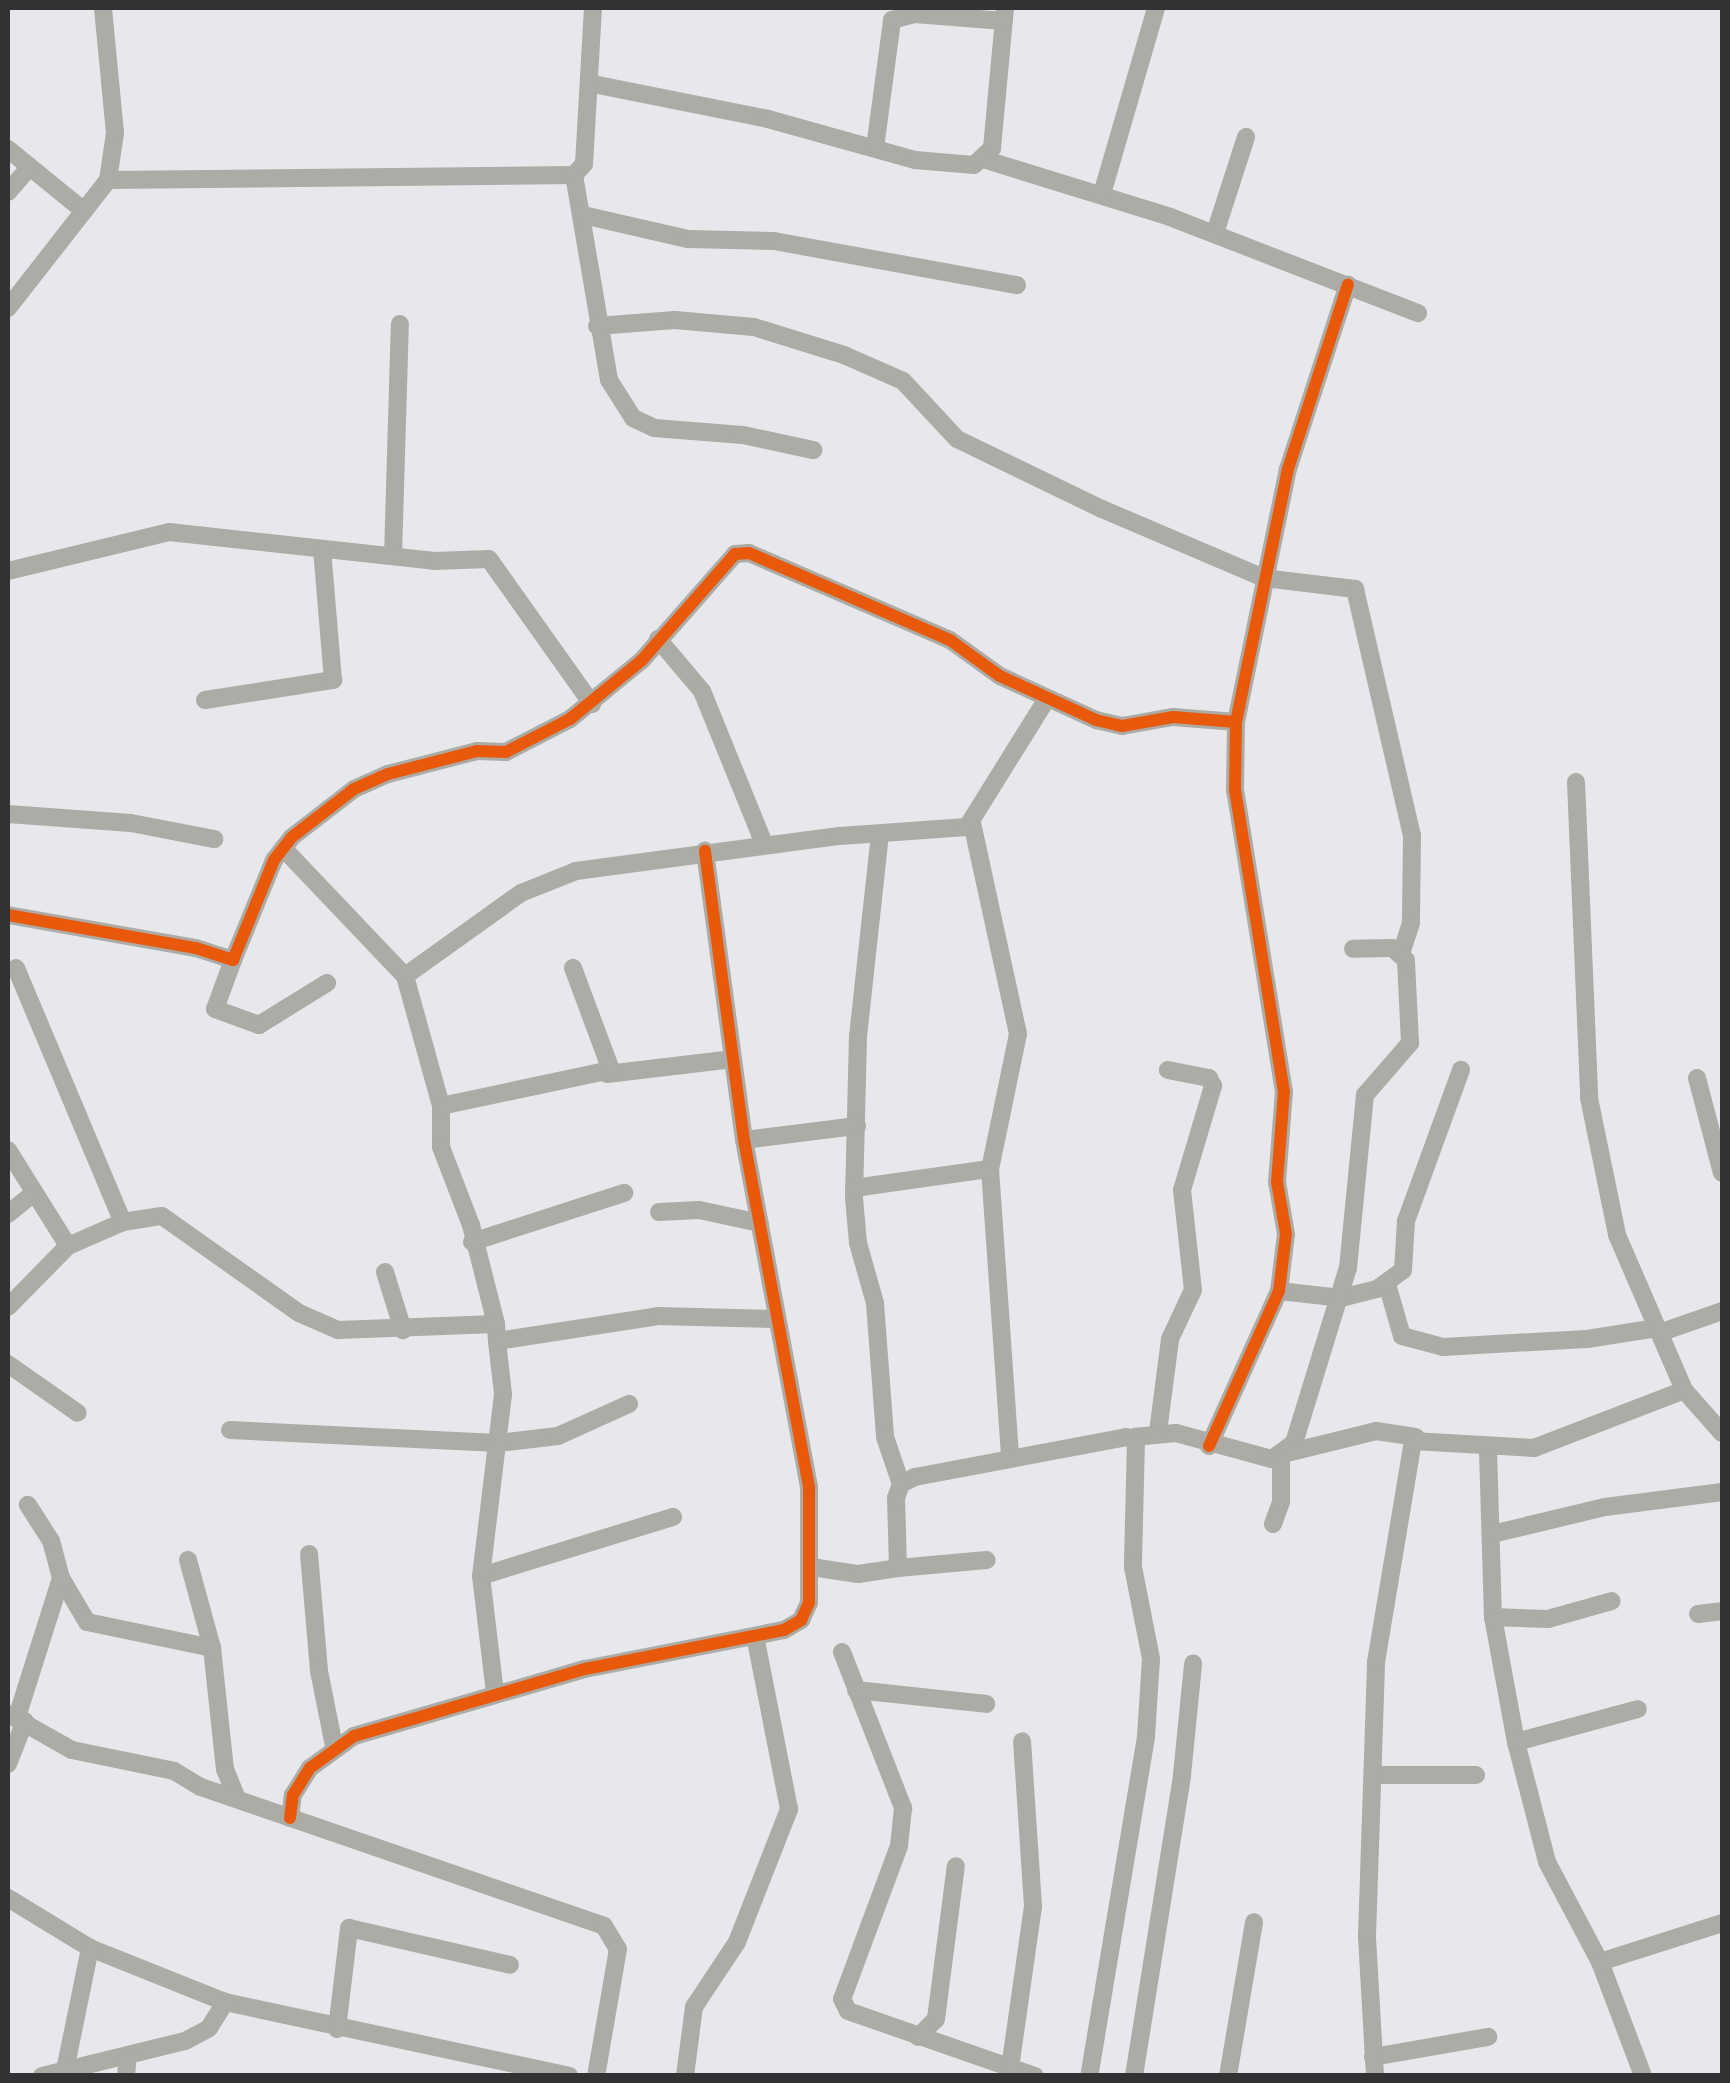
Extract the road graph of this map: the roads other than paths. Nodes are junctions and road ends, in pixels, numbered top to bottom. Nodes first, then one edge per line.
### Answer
1 (103, 8) edge
2 (593, 8) edge
3 (1156, 8) edge
4 (1005, 14) edge
5 (592, 84) junction
6 (1246, 138) dead end
7 (874, 148) junction
8 (8, 149) edge
9 (983, 159) junction
10 (30, 167) junction
11 (574, 176) junction
12 (108, 180) junction
13 (8, 192) edge
14 (1102, 194) junction
15 (84, 211) junction
16 (583, 215) junction
17 (1215, 233) junction
18 (1348, 284) junction
19 (1017, 285) dead end
20 (8, 308) edge
21 (1418, 313) dead end
22 (400, 324) dead end
23 (598, 326) junction
24 (813, 450) dead end
25 (322, 548) junction
26 (393, 556) junction
27 (8, 570) edge
28 (1264, 578) junction
29 (658, 639) junction
30 (206, 700) dead end
31 (1046, 700) junction
32 (592, 704) junction
33 (1236, 722) junction
34 (1576, 782) dead end
35 (8, 814) edge
36 (972, 823) junction
37 (880, 834) junction
38 (214, 839) dead end
39 (764, 844) junction
40 (282, 848) junction
41 (705, 851) junction
42 (8, 915) edge
43 (1353, 948) dead end
44 (1401, 953) junction
45 (234, 960) junction
46 (16, 968) dead end
47 (572, 968) dead end
48 (404, 976) junction
49 (327, 983) dead end
50 (732, 1059) junction
51 (1168, 1070) dead end
52 (1461, 1070) dead end
53 (607, 1074) junction
54 (1696, 1078) dead end
55 (441, 1106) junction
56 (857, 1126) junction
57 (744, 1140) junction
58 (8, 1150) edge
59 (990, 1169) junction
60 (1722, 1173) edge
61 (854, 1188) junction
62 (624, 1193) dead end
63 (33, 1194) junction
64 (659, 1212) dead end
65 (8, 1214) edge
66 (123, 1222) junction
67 (760, 1223) junction
68 (472, 1242) junction
69 (68, 1246) junction
70 (385, 1272) dead end
71 (1387, 1284) junction
72 (1279, 1291) junction
73 (1341, 1298) junction
74 (8, 1307) edge
75 (1722, 1311) edge
76 (774, 1319) junction
77 (403, 1330) junction
78 (1658, 1330) junction
79 (496, 1333) junction
80 (8, 1364) edge
81 (1684, 1390) junction
82 (630, 1404) dead end
83 (78, 1413) dead end
84 (1720, 1425) edge
85 (230, 1430) dead end
86 (1158, 1432) junction
87 (1134, 1437) junction
88 (1416, 1438) junction
89 (498, 1443) junction
90 (1209, 1446) junction
91 (1488, 1450) junction
92 (1284, 1455) junction
93 (1010, 1458) junction
94 (901, 1484) junction
95 (1722, 1492) edge
96 (28, 1505) dead end
97 (673, 1517) dead end
98 (1273, 1524) dead end
99 (1492, 1534) junction
100 (309, 1554) dead end
101 (188, 1560) dead end
102 (986, 1560) dead end
103 (810, 1567) junction
104 (898, 1568) junction
105 (481, 1576) junction
106 (61, 1578) junction
107 (1612, 1601) dead end
108 (1722, 1611) edge
109 (1698, 1614) dead end
110 (1493, 1617) junction
111 (755, 1636) junction
112 (212, 1648) junction
113 (842, 1652) dead end
114 (1192, 1664) dead end
115 (856, 1690) junction
116 (495, 1694) junction
117 (986, 1704) dead end
118 (1638, 1709) dead end
119 (16, 1717) edge
120 (1022, 1741) dead end
121 (1516, 1742) junction
122 (334, 1746) junction
123 (8, 1764) edge
124 (1373, 1775) junction
125 (1476, 1775) dead end
126 (237, 1799) junction
127 (290, 1818) junction
128 (956, 1866) dead end
129 (8, 1898) edge
130 (1254, 1922) dead end
131 (1722, 1923) edge
132 (90, 1948) junction
133 (1600, 1962) junction
134 (510, 1965) dead end
135 (225, 2002) junction
136 (338, 2029) junction
137 (1488, 2036) dead end
138 (918, 2037) junction
139 (128, 2055) junction
140 (1374, 2066) edge
141 (1010, 2068) junction
142 (65, 2070) edge
143 (509, 2070) edge
144 (42, 2076) edge
145 (126, 2076) edge
146 (569, 2076) edge
147 (596, 2076) edge
148 (685, 2076) edge
149 (1036, 2076) edge
150 (1089, 2076) edge
151 (1134, 2076) edge
152 (1228, 2076) edge
153 (1644, 2076) edge

1 - 12 street
2 - 5 street
3 - 14 street
4 - 7 street
4 - 9 street
5 - 7 street
5 - 11 street
6 - 17 street
7 - 9 street
8 - 10 street
9 - 14 street
10 - 13 street
10 - 15 street
11 - 12 street
11 - 16 street
12 - 15 street
14 - 17 street
15 - 20 street
16 - 19 street
16 - 23 street
17 - 18 street
18 - 21 street
18 - 28 street
22 - 26 street
23 - 24 street
23 - 28 street
25 - 26 street
25 - 27 street
25 - 30 street
26 - 32 street
28 - 33 street
28 - 44 street
29 - 31 street
29 - 32 street
29 - 39 street
31 - 33 street
31 - 36 street
32 - 40 street
33 - 72 street
34 - 78 street
35 - 38 street
36 - 37 street
36 - 59 street
37 - 39 street
37 - 56 street
39 - 41 street
40 - 45 street
40 - 48 street
41 - 48 street
41 - 50 street
42 - 45 street
43 - 44 street
44 - 73 street
45 - 49 street
46 - 66 street
47 - 53 street
48 - 55 street
50 - 53 street
50 - 57 street
51 - 86 street
52 - 71 street
53 - 55 street
54 - 60 street
55 - 68 street
56 - 57 street
56 - 61 street
57 - 67 street
58 - 63 street
59 - 61 street
59 - 93 street
61 - 94 street
62 - 68 street
63 - 65 street
63 - 69 street
64 - 67 street
66 - 69 street
66 - 77 street
67 - 76 street
68 - 79 street
69 - 74 street
70 - 77 street
71 - 73 street
71 - 78 street
72 - 73 street
72 - 90 street
73 - 92 street
75 - 78 street
76 - 79 street
76 - 103 street
77 - 79 street
78 - 81 street
79 - 89 street
80 - 83 street
81 - 84 street
81 - 91 street
82 - 89 street
85 - 89 street
86 - 87 street
86 - 90 street
87 - 93 street
87 - 150 street
88 - 91 street
88 - 92 street
88 - 124 street
89 - 105 street
90 - 92 street
91 - 99 street
92 - 98 street
93 - 94 street
94 - 104 street
95 - 99 street
96 - 106 street
97 - 105 street
99 - 110 street
100 - 122 street
101 - 112 street
102 - 104 street
103 - 104 street
103 - 111 street
105 - 116 street
106 - 112 street
106 - 119 street
107 - 110 street
108 - 109 street
110 - 121 street
111 - 116 street
111 - 148 street
112 - 126 street
113 - 115 street
114 - 151 street
115 - 117 street
115 - 138 street
116 - 122 street
118 - 121 street
119 - 123 street
119 - 126 street
120 - 141 street
121 - 133 street
122 - 127 street
124 - 125 street
124 - 140 street
126 - 127 street
127 - 147 street
128 - 138 street
129 - 132 street
130 - 152 street
131 - 133 street
132 - 135 street
132 - 142 street
133 - 153 street
134 - 136 street
135 - 136 street
135 - 139 street
136 - 143 street
137 - 140 street
138 - 141 street
139 - 142 street
139 - 145 street
141 - 149 street
142 - 144 street
143 - 146 street

